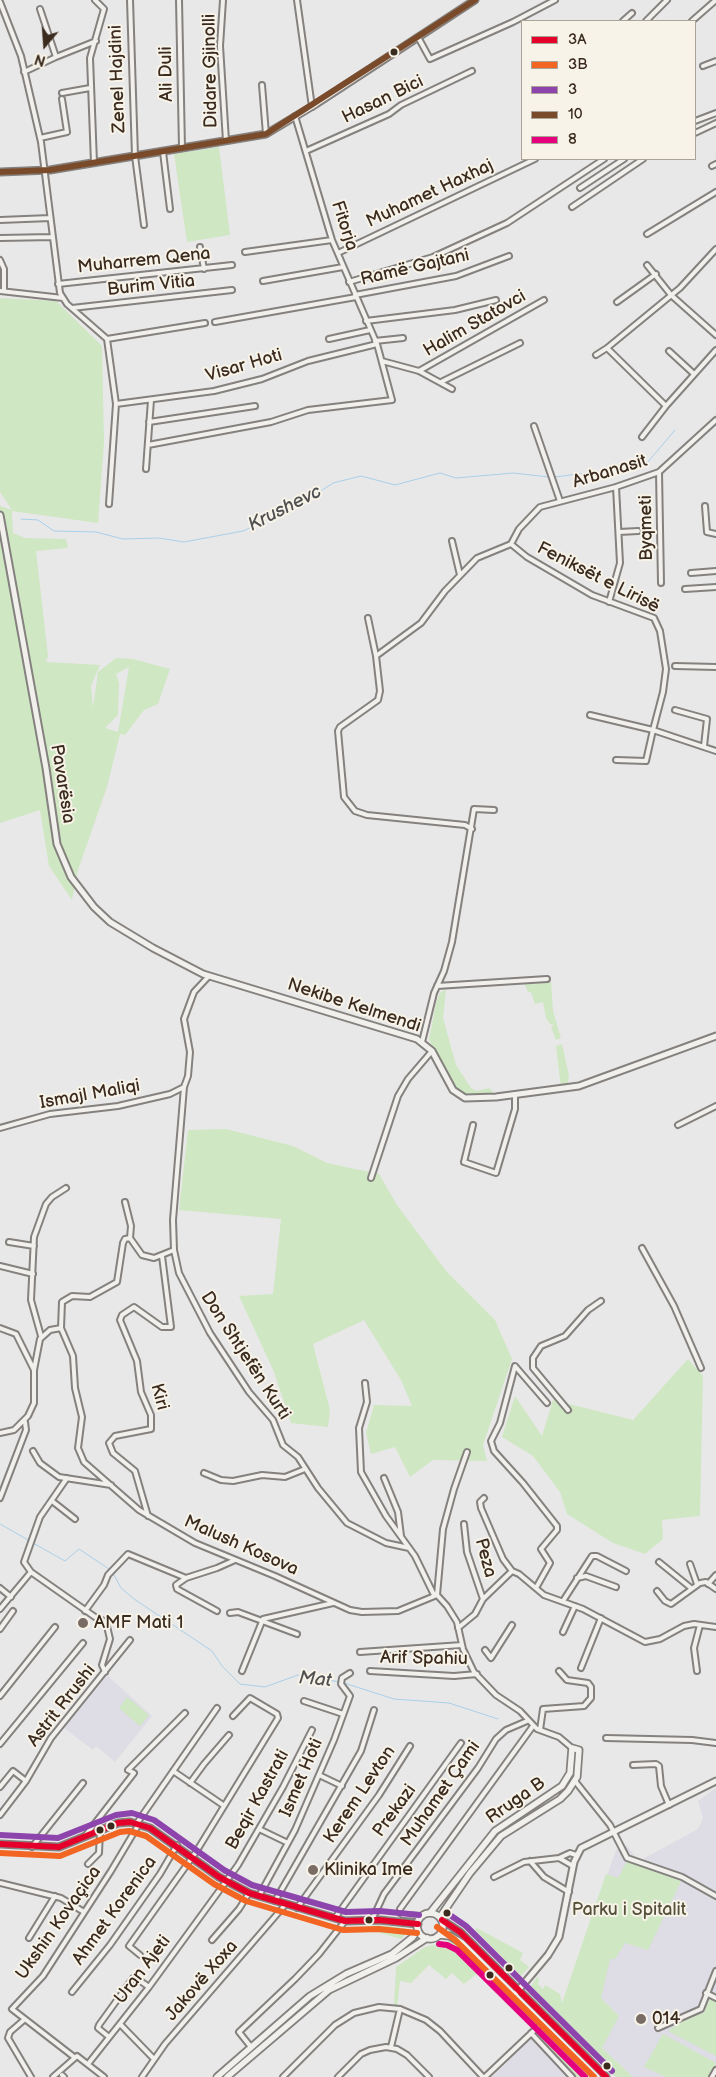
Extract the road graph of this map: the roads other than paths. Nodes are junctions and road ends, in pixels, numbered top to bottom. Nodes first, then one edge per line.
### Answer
1 (95, 0) edge
2 (130, 0) edge
3 (179, 0) edge
4 (223, 0) edge
5 (297, 0) edge
6 (474, 0) edge
7 (556, 0) edge
8 (667, 0) edge
9 (716, 0) edge
10 (0, 2) edge
11 (40, 9) dead end
12 (632, 13) dead end
13 (624, 20) edge
14 (647, 20) edge
15 (693, 20) edge
16 (418, 36) junction
17 (96, 41) junction
18 (56, 57) junction
19 (716, 61) edge
20 (702, 66) dead end
21 (472, 71) dead end
22 (24, 72) junction
23 (262, 85) dead end
24 (90, 88) junction
25 (62, 93) dead end
26 (62, 99) dead end
27 (312, 107) junction
28 (716, 113) edge
29 (295, 116) junction
30 (696, 121) edge
31 (716, 124) edge
32 (696, 133) edge
33 (266, 134) junction
34 (40, 138) junction
35 (226, 141) junction
36 (182, 148) junction
37 (306, 151) junction
38 (163, 152) junction
39 (135, 156) junction
40 (533, 160) edge
41 (603, 160) edge
42 (622, 160) edge
43 (642, 160) edge
44 (94, 163) junction
45 (45, 171) junction
46 (0, 172) edge
47 (580, 188) dead end
48 (716, 192) edge
49 (572, 207) dead end
50 (170, 209) dead end
51 (50, 218) junction
52 (0, 220) edge
53 (144, 225) dead end
54 (647, 234) dead end
55 (53, 237) junction
56 (0, 238) edge
57 (332, 240) junction
58 (200, 247) dead end
59 (716, 248) edge
60 (245, 252) dead end
61 (338, 253) junction
62 (509, 256) dead end
63 (0, 260) edge
64 (232, 265) dead end
65 (647, 265) dead end
66 (343, 267) junction
67 (204, 269) junction
68 (656, 274) junction
69 (263, 281) dead end
70 (349, 282) junction
71 (58, 284) junction
72 (232, 290) dead end
73 (2, 291) edge
74 (671, 295) junction
75 (356, 296) junction
76 (63, 298) junction
77 (496, 300) dead end
78 (544, 300) dead end
79 (617, 302) dead end
80 (72, 308) junction
81 (366, 321) junction
82 (215, 322) dead end
83 (205, 323) dead end
84 (370, 330) junction
85 (716, 334) edge
86 (403, 338) dead end
87 (107, 339) junction
88 (329, 339) dead end
89 (376, 343) junction
90 (520, 343) dead end
91 (607, 348) junction
92 (716, 350) edge
93 (669, 351) dead end
94 (596, 355) dead end
95 (382, 360) junction
96 (419, 371) junction
97 (694, 374) junction
98 (441, 382) junction
99 (452, 389) dead end
100 (151, 400) junction
101 (116, 404) junction
102 (255, 406) dead end
103 (666, 406) junction
104 (716, 420) edge
105 (149, 422) junction
106 (534, 426) dead end
107 (642, 437) dead end
108 (148, 445) junction
109 (146, 469) dead end
110 (659, 472) junction
111 (616, 487) junction
112 (560, 500) junction
113 (109, 504) dead end
114 (705, 506) dead end
115 (0, 515) edge
116 (638, 531) dead end
117 (619, 532) junction
118 (716, 534) edge
119 (452, 541) dead end
120 (511, 544) junction
121 (716, 571) edge
122 (691, 572) dead end
123 (460, 576) junction
124 (661, 582) dead end
125 (716, 587) edge
126 (686, 589) dead end
127 (609, 602) junction
128 (368, 618) dead end
129 (376, 656) junction
130 (675, 666) dead end
131 (716, 668) edge
132 (674, 710) dead end
133 (590, 715) dead end
134 (653, 730) junction
135 (704, 746) junction
136 (716, 751) edge
137 (616, 760) dead end
138 (494, 810) dead end
139 (472, 829) junction
140 (209, 976) junction
141 (216, 978) joint
142 (547, 979) dead end
143 (437, 986) junction
144 (716, 1036) edge
145 (422, 1042) junction
146 (432, 1051) junction
147 (184, 1087) junction
148 (515, 1095) junction
149 (716, 1106) edge
150 (473, 1125) dead end
151 (678, 1125) dead end
152 (0, 1129) edge
153 (371, 1178) dead end
154 (66, 1188) dead end
155 (126, 1202) dead end
156 (130, 1238) junction
157 (9, 1242) dead end
158 (34, 1246) junction
159 (642, 1248) dead end
160 (174, 1250) junction
161 (162, 1256) junction
162 (0, 1266) edge
163 (33, 1274) junction
164 (601, 1301) dead end
165 (0, 1328) edge
166 (61, 1328) junction
167 (42, 1336) junction
168 (701, 1368) dead end
169 (34, 1370) junction
170 (365, 1382) dead end
171 (547, 1403) dead end
172 (568, 1410) dead end
173 (25, 1422) junction
174 (0, 1433) edge
175 (33, 1451) dead end
176 (467, 1452) dead end
177 (305, 1469) junction
178 (204, 1473) dead end
179 (67, 1478) junction
180 (384, 1478) dead end
181 (112, 1485) junction
182 (0, 1498) edge
183 (484, 1498) dead end
184 (52, 1501) junction
185 (148, 1516) junction
186 (74, 1519) dead end
187 (464, 1524) dead end
188 (401, 1536) junction
189 (409, 1548) junction
190 (235, 1560) junction
191 (659, 1562) dead end
192 (690, 1564) dead end
193 (512, 1571) junction
194 (626, 1571) dead end
195 (31, 1572) junction
196 (716, 1575) edge
197 (186, 1578) junction
198 (577, 1578) junction
199 (697, 1584) junction
200 (708, 1584) junction
201 (616, 1587) dead end
202 (0, 1588) edge
203 (536, 1588) junction
204 (690, 1588) junction
205 (716, 1588) edge
206 (657, 1591) dead end
207 (435, 1595) junction
208 (11, 1597) junction
209 (483, 1599) junction
210 (563, 1601) junction
211 (333, 1603) junction
212 (575, 1606) junction
213 (0, 1609) edge
214 (13, 1611) dead end
215 (85, 1611) junction
216 (217, 1611) dead end
217 (230, 1613) dead end
218 (602, 1618) junction
219 (262, 1620) junction
220 (700, 1625) junction
221 (512, 1626) dead end
222 (55, 1627) dead end
223 (716, 1627) edge
224 (458, 1628) junction
225 (0, 1629) edge
226 (564, 1632) dead end
227 (297, 1634) dead end
228 (130, 1640) dead end
229 (83, 1642) dead end
230 (462, 1645) junction
231 (485, 1650) dead end
232 (360, 1652) dead end
233 (581, 1668) dead end
234 (242, 1671) dead end
235 (370, 1671) dead end
236 (559, 1671) dead end
237 (697, 1671) dead end
238 (105, 1672) junction
239 (350, 1673) dead end
240 (477, 1674) junction
241 (0, 1696) edge
242 (304, 1702) dead end
243 (217, 1708) dead end
244 (374, 1710) dead end
245 (185, 1713) dead end
246 (343, 1714) junction
247 (232, 1716) dead end
248 (527, 1721) junction
249 (533, 1726) junction
250 (312, 1730) dead end
251 (540, 1730) junction
252 (229, 1735) dead end
253 (606, 1738) dead end
254 (716, 1743) edge
255 (0, 1744) edge
256 (461, 1744) dead end
257 (410, 1746) dead end
258 (572, 1748) junction
259 (632, 1765) dead end
260 (173, 1771) junction
261 (319, 1775) junction
262 (26, 1781) junction
263 (575, 1781) junction
264 (716, 1781) edge
265 (190, 1783) junction
266 (83, 1784) dead end
267 (342, 1786) junction
268 (0, 1787) edge
269 (223, 1805) junction
270 (669, 1805) junction
271 (0, 1814) edge
272 (138, 1824) junction
273 (260, 1829) junction
274 (100, 1831) junction
275 (613, 1831) junction
276 (84, 1838) junction
277 (288, 1843) junction
278 (0, 1844) edge
279 (177, 1845) junction
280 (32, 1846) junction
281 (576, 1855) junction
282 (192, 1857) junction
283 (559, 1858) junction
284 (530, 1861) junction
285 (88, 1864) dead end
286 (573, 1866) junction
287 (494, 1877) dead end
288 (226, 1881) junction
289 (0, 1883) edge
290 (569, 1892) junction
291 (249, 1893) junction
292 (55, 1896) junction
293 (259, 1896) junction
294 (716, 1896) edge
295 (275, 1901) junction
296 (285, 1905) junction
297 (297, 1908) junction
298 (84, 1912) junction
299 (430, 1913) junction
300 (421, 1916) junction
301 (335, 1919) junction
302 (441, 1919) junction
303 (372, 1920) junction
304 (345, 1921) junction
305 (418, 1927) junction
306 (440, 1935) junction
307 (29, 1938) dead end
308 (427, 1938) junction
309 (212, 1940) dead end
310 (140, 1955) dead end
311 (716, 1971) edge
312 (149, 1987) junction
313 (72, 1992) dead end
314 (517, 1993) junction
315 (706, 1993) junction
316 (716, 1998) edge
317 (400, 2009) junction
318 (25, 2019) junction
319 (542, 2022) junction
320 (120, 2024) junction
321 (658, 2028) dead end
322 (531, 2033) junction
323 (109, 2037) junction
324 (252, 2046) junction
325 (391, 2047) junction
326 (75, 2057) junction
327 (154, 2059) junction
328 (88, 2064) junction
329 (716, 2070) edge
330 (31, 2077) edge
331 (53, 2077) edge
332 (104, 2077) edge
333 (142, 2077) edge
334 (218, 2077) edge
335 (227, 2077) edge
336 (283, 2077) edge
337 (338, 2077) edge
338 (429, 2077) edge
339 (484, 2077) edge
340 (572, 2077) edge
341 (597, 2077) edge
342 (606, 2077) edge
343 (712, 2077) edge

1 - 17 street
2 - 39 street, Zenel Hajdini
3 - 36 street, Ali Duli
4 - 35 street, Didare Gjinolli
5 - 27 street
6 - 16 street
7 - 16 street
8 - 14 street
9 - 15 street
10 - 22 street
11 - 18 street
12 - 13 street
16 - 27 street
17 - 18 street
17 - 24 street
18 - 22 street
19 - 20 street
21 - 37 street, Hasan Bici
22 - 34 street
23 - 33 street
24 - 25 street
24 - 44 street
26 - 34 street
27 - 29 street
28 - 30 street
29 - 33 street
29 - 37 street, Fitorja
31 - 32 street
33 - 35 street
34 - 45 street
35 - 36 street
36 - 38 street
37 - 57 street, Fitorja
38 - 39 street
38 - 50 street
39 - 44 street
39 - 53 street, Zenel Hajdini
40 - 61 street, Muhamet Haxhaj
41 - 70 street
42 - 47 street
43 - 49 street
44 - 45 street
45 - 46 street
45 - 51 street
48 - 54 street
51 - 52 street
51 - 55 street
55 - 56 street
55 - 71 street
57 - 60 street
57 - 61 street, Fitorja
58 - 67 street
59 - 74 street
61 - 66 street, Fitorja
62 - 75 street, Ramë Gajtani
63 - 73 street
64 - 67 street, Muharrem Qena
65 - 68 street
66 - 69 street
66 - 70 street, Fitorja
67 - 71 street, Muharrem Qena
68 - 74 street
68 - 79 street
70 - 75 street, Fitorja
71 - 76 street
72 - 80 street, Burim Vitia
73 - 76 street
74 - 85 street
74 - 91 street
75 - 81 street, Fitorja
75 - 82 street, Ramë Gajtani
76 - 80 street
77 - 81 street
78 - 96 street, Halim Statovci
80 - 87 street
81 - 84 street, Fitorja
83 - 87 street
84 - 88 street
84 - 89 street, Fitorja
86 - 89 street
87 - 101 street
89 - 95 street, Fitorja
89 - 100 street, Visar Hoti
90 - 98 street
91 - 94 street
91 - 103 street
92 - 97 street
93 - 97 street
95 - 96 street
95 - 108 street, Fitorja
96 - 98 street
97 - 103 street
98 - 99 street
100 - 101 street, Visar Hoti
100 - 105 street
101 - 113 street
102 - 105 street
103 - 107 street
104 - 110 street, Arbanasit
105 - 108 street
106 - 112 street
108 - 109 street
110 - 111 street, Arbanasit
110 - 124 street, Byqmeti
111 - 112 street, Arbanasit
111 - 117 street
112 - 120 street, Arbanasit
114 - 118 street
115 - 140 street, Pavarësia
116 - 117 street
117 - 127 street
119 - 123 street
120 - 123 street
120 - 127 street, Feniksët e Lirisë
121 - 122 street
123 - 129 street
125 - 126 street
127 - 134 street, Feniksët e Lirisë
128 - 129 street
129 - 139 street
130 - 131 street
132 - 135 street
133 - 134 street
134 - 135 street
134 - 137 street, Feniksët e Lirisë
135 - 136 street
138 - 139 street
139 - 143 street
140 - 141 street, Pavarësia
140 - 147 street, Don Shtjefën Kurti
141 - 145 street, Nekibe Kelmendi
142 - 143 street
143 - 145 street
144 - 148 street, Nekibe Kelmendi
145 - 146 street, Nekibe Kelmendi
146 - 148 street, Nekibe Kelmendi
146 - 153 street
147 - 152 street, Ismajl Maliqi
147 - 160 street, Don Shtjefën Kurti
148 - 150 street
149 - 151 street
154 - 158 street
155 - 156 street
156 - 161 street
156 - 166 street
157 - 158 street
158 - 163 street
159 - 168 street
160 - 161 street
160 - 177 street, Don Shtjefën Kurti
161 - 185 street, Kiri
162 - 163 street
163 - 167 street
164 - 172 street
165 - 169 street
166 - 167 street
166 - 181 street, Malush Kosova
167 - 169 street
169 - 173 street
170 - 188 street
171 - 203 street
173 - 174 street
173 - 182 street
175 - 179 street
176 - 207 street
177 - 178 street
177 - 189 street, Don Shtjefën Kurti
179 - 181 street
179 - 184 street
180 - 188 street
181 - 185 street, Malush Kosova
183 - 193 street
184 - 186 street
184 - 195 street
185 - 190 street, Malush Kosova
187 - 209 street, Peza
188 - 189 street
189 - 207 street
190 - 197 street
190 - 211 street, Malush Kosova
191 - 204 street
192 - 199 street
193 - 203 street
193 - 209 street
194 - 198 street
195 - 208 street
195 - 215 street
196 - 200 street
197 - 215 street
197 - 216 street
198 - 201 street
198 - 210 street
199 - 200 street
199 - 204 street
200 - 205 street
202 - 208 street
203 - 210 street
204 - 206 street
207 - 211 street, Malush Kosova
207 - 224 street
208 - 213 street
209 - 224 street
210 - 212 street
211 - 219 street
212 - 218 street
212 - 226 street
214 - 225 street
215 - 238 street
217 - 219 street
218 - 220 street
218 - 233 street
219 - 227 street
219 - 234 street
220 - 223 street
220 - 237 street
221 - 231 street
222 - 241 street
224 - 230 street
228 - 238 street, Astrit Rrushi
229 - 255 street
230 - 232 street
230 - 240 street
235 - 240 street, Arif Spahiu
236 - 251 street
238 - 262 street, Astrit Rrushi
239 - 246 street, Ismet Hoti
240 - 248 street
242 - 246 street
243 - 260 street, Ukshin Kovaçica
244 - 267 street
245 - 276 street
246 - 261 street, Ismet Hoti
247 - 269 street
248 - 249 street
248 - 303 street, Muhamet Çami
249 - 251 street
249 - 300 street
250 - 273 street, Beqir Kastrati
251 - 258 street
252 - 265 street
253 - 254 street
256 - 301 street, Prekazi
257 - 297 street, Kerem Levton
258 - 263 main road
258 - 299 main road, Rruga B
259 - 270 street
260 - 265 street
260 - 272 street, Ukshin Kovaçica
261 - 267 street
261 - 277 street, Ismet Hoti
262 - 268 street
262 - 271 street, Astrit Rrushi
263 - 275 street
263 - 302 main road, Rruga B
264 - 270 street
265 - 269 street
266 - 280 street
267 - 295 street
269 - 282 street
270 - 275 street
272 - 274 street
272 - 279 street
272 - 298 street, Ukshin Kovaçica
273 - 277 street
273 - 288 street, Beqir Kastrati
274 - 276 street
274 - 285 street
275 - 281 street
275 - 294 street
276 - 280 street
277 - 293 street, Ismet Hoti
278 - 280 street
279 - 282 street
279 - 313 street, Ahmet Korenica
281 - 283 street
281 - 286 street
282 - 288 street
282 - 310 street
283 - 284 street
283 - 286 street
284 - 287 street
284 - 290 street
286 - 290 street
288 - 291 street
288 - 312 street, Uran Ajeti
289 - 292 street
290 - 314 street
291 - 293 street
291 - 309 street
292 - 298 street
292 - 307 street
293 - 295 street
295 - 296 street
296 - 297 street
296 - 327 street, Jakovë Xoxa
297 - 301 street
298 - 318 street, Ukshin Kovaçica
299 - 300 main road
299 - 302 main road
300 - 305 main road
301 - 304 street
302 - 306 main road
302 - 314 main road
303 - 304 street
303 - 305 street
304 - 324 street
305 - 308 main road
305 - 324 main road
306 - 308 main road
306 - 314 main road
308 - 335 main road
311 - 315 street
312 - 320 street, Uran Ajeti
312 - 323 street
314 - 319 main road
314 - 342 main road
315 - 316 street
315 - 321 street
317 - 325 street
317 - 336 street
317 - 339 street
318 - 326 street
318 - 330 street
319 - 322 street
319 - 341 main road
320 - 323 street, Uran Ajeti
320 - 327 street
322 - 339 street
322 - 340 street
323 - 328 street, Uran Ajeti
324 - 334 main road
325 - 337 street
325 - 338 street
326 - 328 street
326 - 331 street
327 - 333 street, Jakovë Xoxa
328 - 332 street
329 - 343 street

